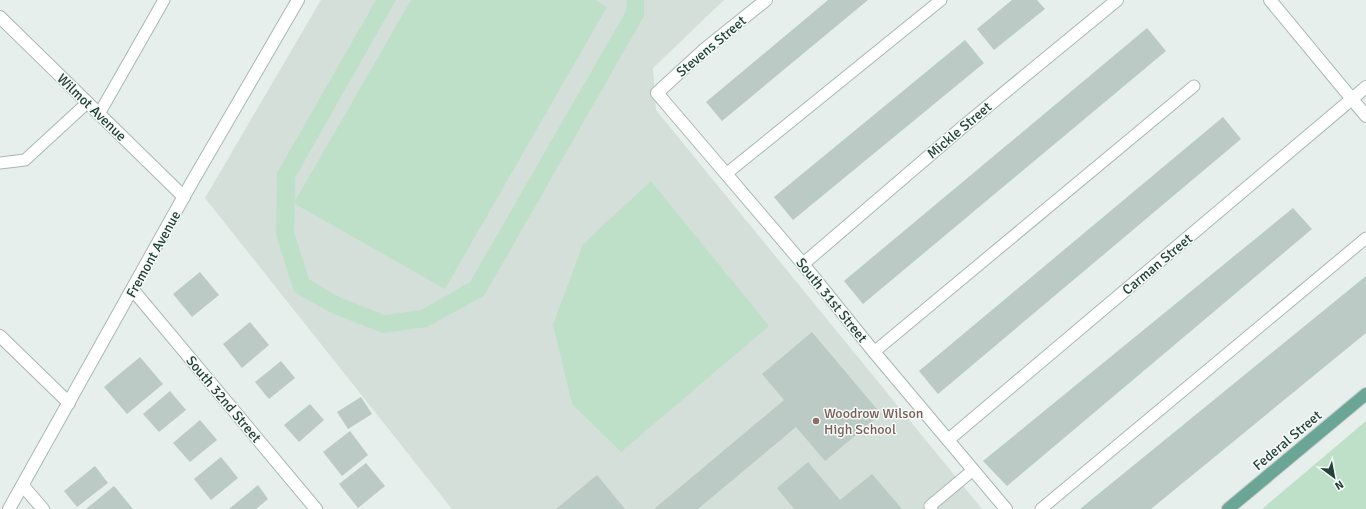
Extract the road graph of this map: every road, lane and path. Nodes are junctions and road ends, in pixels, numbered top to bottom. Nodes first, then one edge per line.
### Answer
1 (164, 0) edge
2 (298, 0) edge
3 (766, 0) edge
4 (941, 0) edge
5 (1117, 0) edge
6 (1270, 0) edge
7 (0, 17) edge
8 (1194, 86) dead end
9 (1366, 87) edge
10 (657, 93) joint
11 (1352, 99) junction
12 (88, 103) junction
13 (99, 114) junction
14 (1366, 116) edge
15 (0, 163) edge
16 (726, 174) junction
17 (184, 197) junction
18 (1366, 238) edge
19 (803, 264) junction
20 (133, 290) junction
21 (0, 336) edge
22 (874, 352) junction
23 (1366, 394) edge
24 (69, 404) junction
25 (948, 440) junction
26 (973, 470) junction
27 (23, 486) junction
28 (9, 509) edge
29 (43, 509) edge
30 (316, 509) edge
31 (932, 509) edge
32 (1006, 509) edge
33 (1042, 509) edge
34 (1228, 509) edge

1 - 13 lane
2 - 17 street, Fremont Avenue
3 - 10 street, Stevens Street
4 - 16 lane
5 - 19 street, Mickle Street
6 - 11 street
7 - 12 street, Wilmot Avenue
8 - 22 lane
9 - 11 street, Carman Street
10 - 16 street, South 31st Street
11 - 14 street
11 - 25 street, Carman Street
12 - 13 street, Wilmot Avenue
12 - 15 lane
13 - 17 street, Wilmot Avenue
16 - 19 street, South 31st Street
17 - 20 street, Fremont Avenue
18 - 33 lane
19 - 22 street, South 31st Street
20 - 24 street, Fremont Avenue
20 - 30 street, South 32nd Street
21 - 24 street
22 - 25 street, South 31st Street
23 - 34 main road, Federal Street
24 - 27 street, Fremont Avenue
25 - 26 street, South 31st Street
26 - 31 lane
26 - 32 street, South 31st Street
27 - 28 street, Fremont Avenue
27 - 29 street

